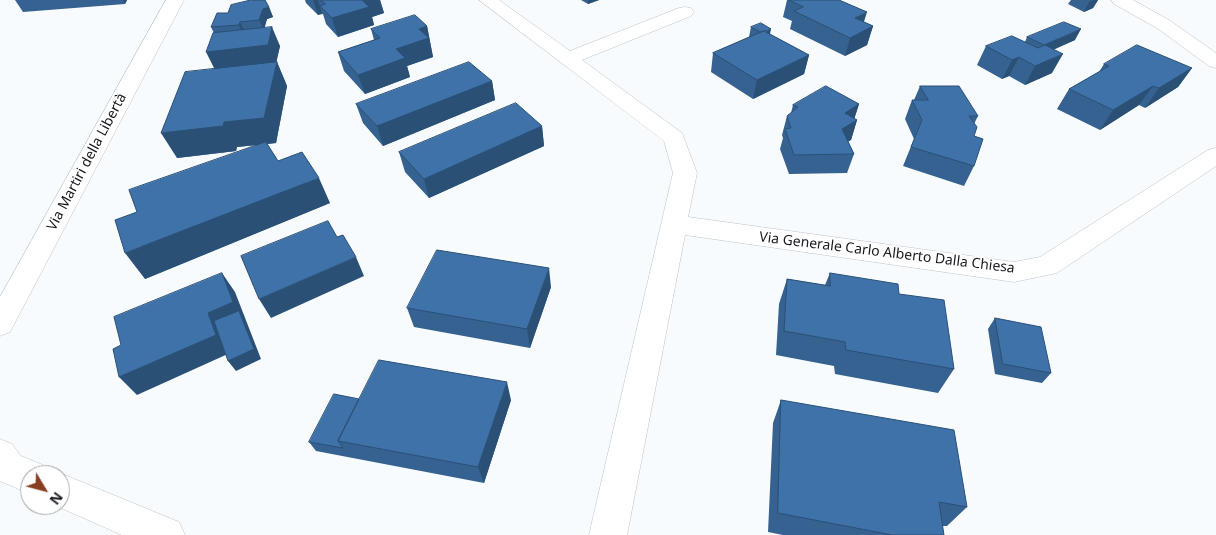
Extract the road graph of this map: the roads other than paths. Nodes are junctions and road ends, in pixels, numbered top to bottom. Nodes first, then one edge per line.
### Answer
1 (175, 0) edge
2 (488, 0) edge
3 (1120, 0) edge
4 (685, 12) dead end
5 (568, 59) junction
6 (1216, 62) edge
7 (1216, 155) edge
8 (674, 224) junction
9 (0, 324) edge
10 (70, 494) edge
11 (166, 535) edge
12 (608, 535) edge

1 - 9 main road, Via Martiri della Libertà
2 - 5 main road
3 - 6 main road
4 - 5 main road
5 - 8 main road
7 - 8 main road, Via Generale Carlo Alberto Dalla Chiesa
8 - 12 main road
10 - 11 main road

